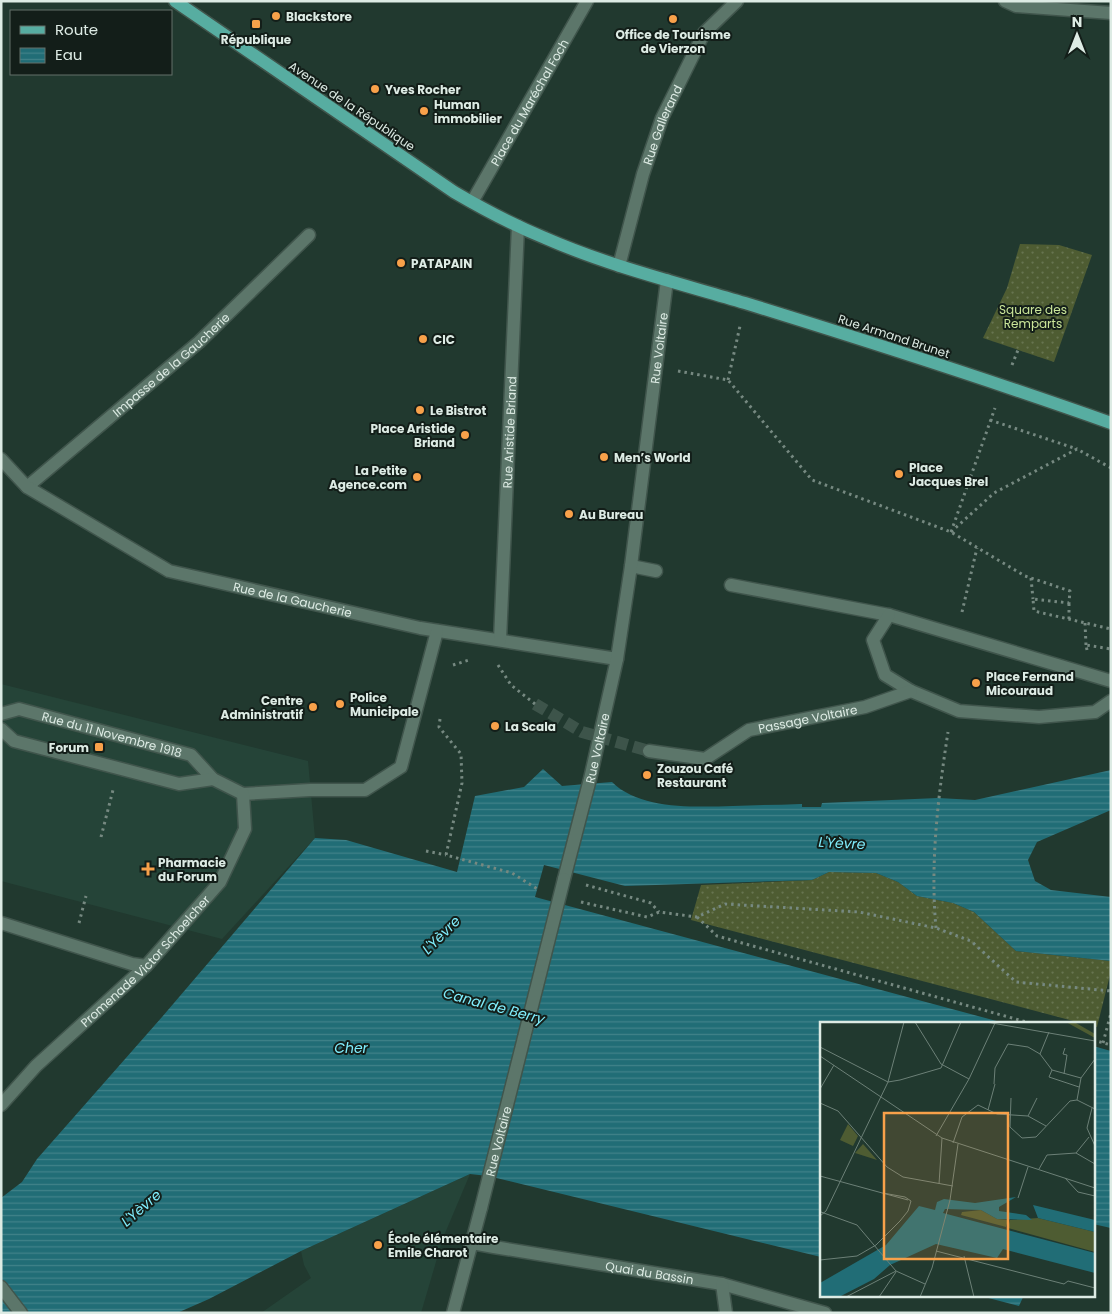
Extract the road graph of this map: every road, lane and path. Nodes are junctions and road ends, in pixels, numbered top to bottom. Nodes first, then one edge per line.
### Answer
1 (175, 1) edge
2 (587, 1) edge
3 (737, 1) edge
4 (1005, 1) edge
5 (1111, 13) edge
6 (472, 202) junction
7 (518, 226) junction
8 (309, 235) dead end
9 (619, 266) junction
10 (667, 280) junction
11 (746, 304) junction
12 (676, 370) dead end
13 (728, 380) junction
14 (1004, 385) junction
15 (990, 420) junction
16 (1111, 423) edge
17 (1077, 449) junction
18 (1, 459) edge
19 (1111, 468) edge
20 (27, 487) junction
21 (951, 532) junction
22 (977, 548) junction
23 (631, 566) junction
24 (656, 571) dead end
25 (1031, 578) junction
26 (731, 585) dead end
27 (1033, 599) junction
28 (1069, 603) junction
29 (889, 615) junction
30 (1069, 619) junction
31 (960, 621) dead end
32 (1085, 623) junction
33 (1111, 629) edge
34 (437, 631) junction
35 (500, 640) junction
36 (1086, 645) dead end
37 (473, 659) dead end
38 (617, 659) junction
39 (490, 663) dead end
40 (451, 666) dead end
41 (1111, 681) edge
42 (911, 691) junction
43 (1111, 701) edge
44 (535, 704) tunnel mouth
45 (953, 708) junction
46 (1, 714) edge
47 (441, 718) dead end
48 (1, 729) edge
49 (650, 751) tunnel mouth
50 (118, 768) junction
51 (213, 779) junction
52 (243, 794) junction
53 (101, 838) dead end
54 (426, 851) dead end
55 (446, 855) junction
56 (564, 879) junction
57 (537, 889) dead end
58 (582, 902) dead end
59 (659, 912) junction
60 (697, 917) junction
61 (1, 923) edge
62 (936, 928) junction
63 (146, 966) junction
64 (1111, 991) edge
65 (1111, 1012) edge
66 (1026, 1022) edge
67 (1094, 1040) edge
68 (1103, 1043) junction
69 (1111, 1045) edge
70 (1, 1105) edge
71 (472, 1242) junction
72 (722, 1284) junction
73 (1, 1286) edge
74 (21, 1313) edge
75 (453, 1313) edge
76 (726, 1313) edge
77 (825, 1313) edge

1 - 6 main road, Avenue de la République
2 - 6 street, Place du Maréchal Foch
3 - 9 street, Rue Gallerand
4 - 5 street
6 - 7 main road, Avenue de la République
7 - 9 main road, Avenue de la République
7 - 35 street, Rue Aristide Briand
8 - 20 street, Impasse de la Gaucherie
9 - 10 main road, Rue Armand Brunet
10 - 11 main road, Rue Armand Brunet
10 - 23 street, Rue Voltaire
11 - 13 path
11 - 14 main road, Rue Armand Brunet
12 - 13 path
13 - 21 path
14 - 15 path
14 - 16 main road, Rue Armand Brunet
15 - 17 path
15 - 21 path
17 - 19 path
17 - 21 path
18 - 20 street, Rue de la Gaucherie
20 - 34 street, Rue de la Gaucherie
21 - 22 path
22 - 25 path
22 - 31 path
23 - 24 street
23 - 38 street, Rue Voltaire
25 - 27 path
25 - 28 path
26 - 29 street
27 - 28 path
27 - 30 path
28 - 30 path
29 - 41 street
29 - 42 street
30 - 32 path
32 - 33 path
32 - 36 path
34 - 35 street, Rue de la Gaucherie
34 - 52 street, Rue du 11 Novembre 1918
35 - 38 street, Rue de la Gaucherie
37 - 40 path
38 - 56 street, Rue Voltaire
39 - 44 path
42 - 45 street
42 - 49 street, Passage Voltaire
43 - 45 street
45 - 62 path
46 - 51 street, Rue du 11 Novembre 1918
47 - 55 path
48 - 50 street
50 - 51 street
50 - 53 path
51 - 52 street, Rue du 11 Novembre 1918
52 - 63 street, Promenade Victor Schoelcher
54 - 55 path
55 - 57 path
56 - 59 path
56 - 71 street, Rue Voltaire, bridge
58 - 59 path
59 - 60 path
60 - 62 path
60 - 66 path
61 - 63 street
62 - 64 path
63 - 70 street, Promenade Victor Schoelcher
65 - 68 path
67 - 68 path
68 - 69 path
71 - 72 street, Quai du Bassin
71 - 75 street, Rue Voltaire
72 - 76 street
72 - 77 street, Quai du Bassin
73 - 74 street

